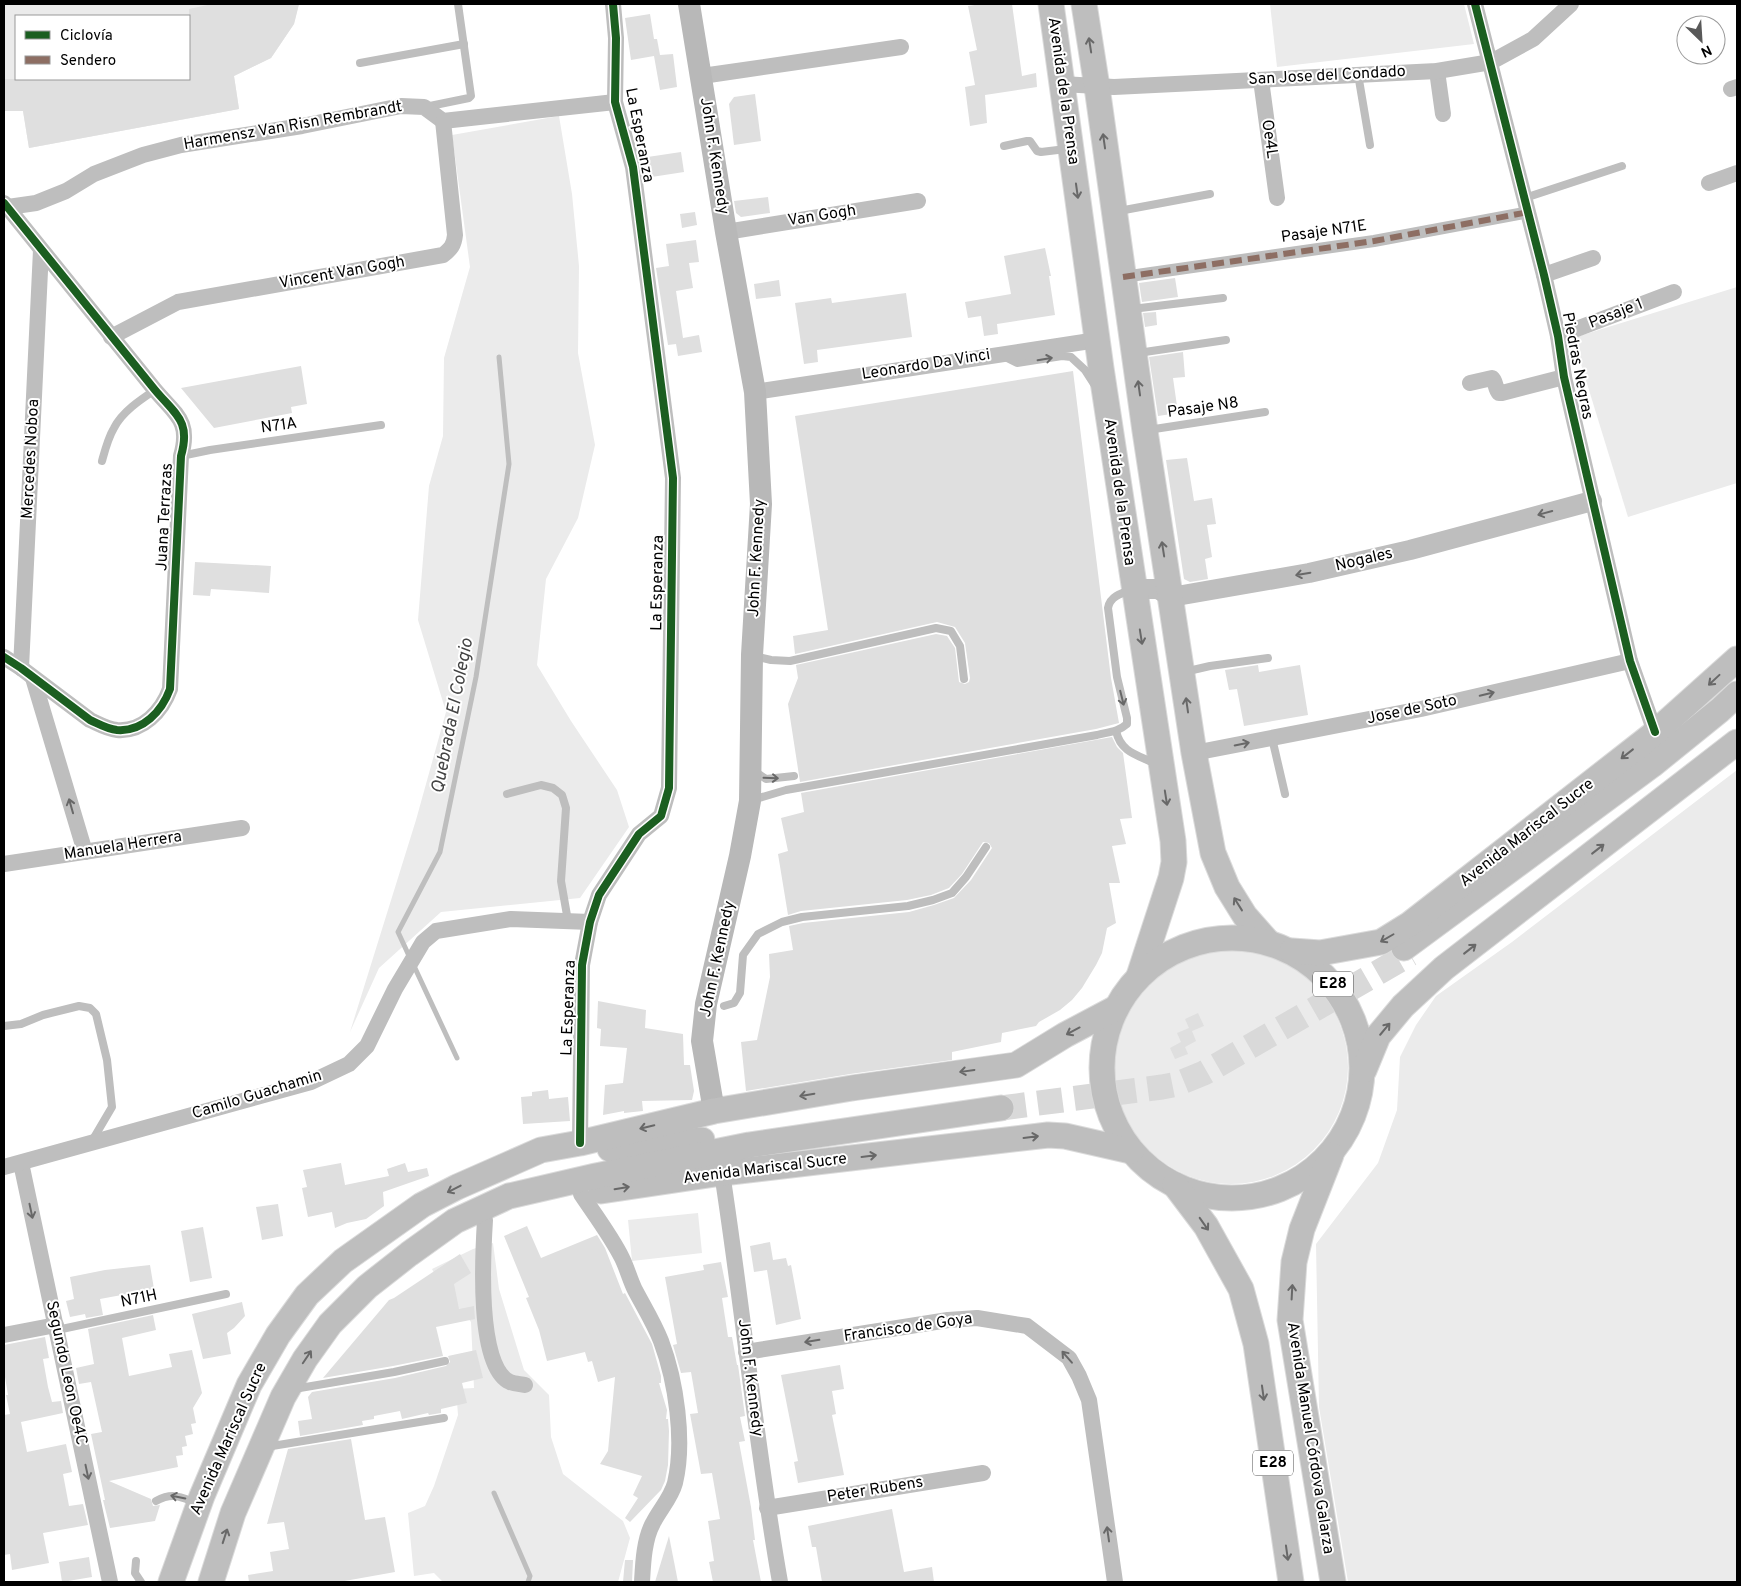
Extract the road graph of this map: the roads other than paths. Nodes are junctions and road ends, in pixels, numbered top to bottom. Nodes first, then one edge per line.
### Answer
1 (458, 4) edge
2 (613, 4) edge
3 (689, 4) edge
4 (1050, 4) edge
5 (1084, 4) edge
6 (1475, 4) edge
7 (1571, 4) edge
8 (464, 44) junction
9 (901, 47) dead end
10 (1491, 62) junction
11 (360, 63) dead end
12 (1437, 71) junction
13 (1358, 74) junction
14 (702, 76) junction
15 (1262, 80) junction
16 (1062, 84) junction
17 (1097, 87) junction
18 (615, 102) junction
19 (424, 107) junction
20 (1443, 114) dead end
21 (443, 121) junction
22 (1370, 145) dead end
23 (1004, 146) dead end
24 (1071, 148) junction
25 (1622, 166) dead end
26 (1737, 174) edge
27 (1709, 183) dead end
28 (1210, 194) dead end
29 (1278, 198) dead end
30 (918, 201) dead end
31 (6, 205) edge
32 (1527, 205) junction
33 (1114, 212) junction
34 (726, 232) junction
35 (41, 250) junction
36 (1593, 258) dead end
37 (1544, 275) junction
38 (1123, 277) junction
39 (1674, 292) dead end
40 (1224, 298) dead end
41 (1128, 310) junction
42 (1558, 336) junction
43 (111, 337) junction
44 (1097, 340) junction
45 (1226, 340) dead end
46 (999, 354) junction
47 (1134, 354) junction
48 (1564, 377) junction
49 (1470, 383) dead end
50 (154, 390) junction
51 (755, 392) junction
52 (1107, 409) junction
53 (1265, 412) dead end
54 (381, 425) dead end
55 (1145, 431) junction
56 (181, 456) junction
57 (102, 461) dead end
58 (1592, 501) junction
59 (1134, 589) junction
60 (1171, 597) junction
61 (752, 655) junction
62 (4, 657) edge
63 (1268, 658) dead end
64 (1737, 659) edge
65 (1630, 661) junction
66 (1182, 672) junction
67 (27, 673) junction
68 (964, 679) dead end
69 (1737, 694) edge
70 (1737, 707) edge
71 (1116, 731) junction
72 (1656, 732) junction
73 (1272, 738) junction
74 (1737, 742) edge
75 (1194, 753) junction
76 (1161, 766) junction
77 (751, 768) junction
78 (794, 776) dead end
79 (507, 794) dead end
80 (1285, 794) dead end
81 (750, 801) junction
82 (242, 828) dead end
83 (986, 847) dead end
84 (85, 852) junction
85 (4, 864) edge
86 (568, 921) junction
87 (590, 922) junction
88 (1268, 942) junction
89 (1292, 951) junction
90 (1139, 976) junction
91 (719, 1005) junction
92 (1116, 1008) junction
93 (4, 1026) edge
94 (1363, 1072) junction
95 (714, 1111) junction
96 (91, 1143) junction
97 (580, 1143) junction
98 (1333, 1150) junction
99 (1131, 1152) junction
100 (21, 1163) junction
101 (4, 1167) edge
102 (498, 1169) junction
103 (722, 1173) junction
104 (1175, 1185) junction
105 (581, 1194) junction
106 (486, 1220) junction
107 (409, 1254) junction
108 (226, 1294) dead end
109 (56, 1328) junction
110 (4, 1335) edge
111 (746, 1352) junction
112 (445, 1361) dead end
113 (525, 1385) dead end
114 (286, 1391) junction
115 (444, 1418) dead end
116 (261, 1448) junction
117 (983, 1473) dead end
118 (156, 1501) dead end
119 (199, 1504) junction
120 (767, 1508) junction
121 (136, 1561) dead end
122 (110, 1582) edge
123 (141, 1582) edge
124 (171, 1582) edge
125 (211, 1582) edge
126 (642, 1582) edge
127 (780, 1582) edge
128 (1115, 1582) edge
129 (1291, 1582) edge
130 (1333, 1582) edge

1 - 8 lane
2 - 18 street, La Esperanza
3 - 14 main road, John F. Kennedy
4 - 16 main road, Avenida de la Prensa
17 -> 5 main road, Avenida de la Prensa
6 - 10 street, Piedras Negras
7 - 10 street, San Jose del Condado
8 - 11 lane
8 - 19 lane
9 - 14 street
10 - 12 street, San Jose del Condado
10 - 32 street, Piedras Negras
12 - 13 street, San Jose del Condado
12 - 20 street
13 - 15 street, San Jose del Condado
13 - 22 lane
14 - 34 main road, John F. Kennedy
15 - 17 street, San Jose del Condado
15 - 29 street, Oe4L
16 - 17 street, San Jose del Condado
16 - 24 main road, Avenida de la Prensa
33 -> 17 main road, Avenida de la Prensa
18 - 21 street
18 - 87 street, La Esperanza
19 - 21 street, Harmensz Van Risn Rembrandt
19 - 31 street, Harmensz Van Risn Rembrandt
21 - 43 street, Vincent Van Gogh
23 - 24 lane
24 -> 44 main road, Avenida de la Prensa
25 - 32 lane
26 - 27 street
28 - 33 lane
30 - 34 street, Van Gogh
31 - 35 street, Juana Terrazas
32 - 37 street, Piedras Negras
32 - 38 street, Pasaje N71E
33 - 38 main road, Avenida de la Prensa
34 - 51 main road, John F. Kennedy
35 - 43 street, Juana Terrazas
35 - 67 street, Mercedes Noboa
36 - 37 street
37 - 42 street, Piedras Negras
38 - 41 main road, Avenida de la Prensa
39 - 42 street, Pasaje 1
40 - 41 lane
41 - 47 main road, Avenida de la Prensa
42 - 48 street, Piedras Negras
43 - 50 street, Juana Terrazas
44 - 46 street, Leonardo Da Vinci
44 - 52 main road, Avenida de la Prensa
45 - 47 lane
46 - 51 street, Leonardo Da Vinci
46 -> 52 lane
55 -> 47 main road, Avenida de la Prensa
48 - 49 street
48 - 58 street, Piedras Negras
50 - 56 street, Juana Terrazas
50 - 57 lane
51 - 61 main road, John F. Kennedy
52 - 59 main road, Avenida de la Prensa
53 - 55 lane, Pasaje N8
54 - 56 lane, N71A
60 -> 55 main road, Avenida de la Prensa
56 - 67 street, Juana Terrazas
58 -> 60 street, Nogales
58 - 65 street, Piedras Negras
59 - 60 street, Nogales
59 -> 71 lane
59 -> 76 main road, Avenida de la Prensa
60 - 66 main road, Avenida de la Prensa
61 - 68 lane
61 - 77 main road, John F. Kennedy
62 - 67 street, Juana Terrazas
63 - 66 lane
64 -> 72 main road, Avenida Mariscal Sucre
65 - 72 street, Piedras Negras
73 -> 65 street, Jose de Soto
75 -> 66 main road, Avenida de la Prensa
84 -> 67 street, Mercedes Noboa
69 - 70 main road, Avenida Mariscal Sucre
71 - 76 lane
71 - 81 lane
72 -> 89 main road, Avenida Mariscal Sucre
75 -> 73 street, Jose de Soto
73 - 80 lane
94 -> 74 main road
88 -> 75 main road, Avenida de la Prensa
76 -> 90 main road, Avenida de la Prensa
77 -> 78 lane
77 - 81 main road, John F. Kennedy
79 - 86 lane
81 - 91 main road, John F. Kennedy
82 - 84 street, Manuela Herrera
83 - 91 lane
84 - 85 street, Manuela Herrera
86 - 87 street, Camilo Guachamin
86 - 96 street, Camilo Guachamin
87 - 97 street, La Esperanza
88 - 89 main road, E28
88 - 90 main road, E28
89 - 94 main road, E28
90 - 92 main road, E28
91 - 95 main road, John F. Kennedy
92 -> 95 main road, Avenida Mariscal Sucre
92 - 99 main road, E28
93 - 96 lane
94 - 98 main road, E28
95 -> 97 main road, Avenida Mariscal Sucre
96 - 100 street, Camilo Guachamin
97 - 102 main road, Avenida Mariscal Sucre
98 - 104 main road, E28
130 -> 98 main road, Avenida Manuel Córdova Galarza / E28
103 -> 99 main road, Avenida Mariscal Sucre
99 - 104 main road, E28
100 - 101 street, Camilo Guachamin
100 -> 109 street, Segundo Leon Oe4C
102 - 107 main road, Avenida Mariscal Sucre
102 -> 119 main road, Avenida Mariscal Sucre
105 -> 103 main road, Avenida Mariscal Sucre
103 - 111 street, John F. Kennedy
104 -> 129 main road, E28
105 - 106 main road, Avenida Mariscal Sucre
105 - 126 street
106 - 107 main road, Avenida Mariscal Sucre
106 - 113 street
114 -> 107 main road, Avenida Mariscal Sucre
108 - 109 lane, N71H
109 - 110 street
109 -> 122 street, Segundo Leon Oe4C
111 - 120 street, John F. Kennedy
128 -> 111 street, Francisco de Goya
112 - 114 lane
114 - 116 main road, Avenida Mariscal Sucre
115 - 116 lane
125 -> 116 main road, Avenida Mariscal Sucre
117 - 120 street, Peter Rubens
119 -> 118 lane
119 - 124 main road, Avenida Mariscal Sucre
120 - 127 street, John F. Kennedy
121 - 123 lane

